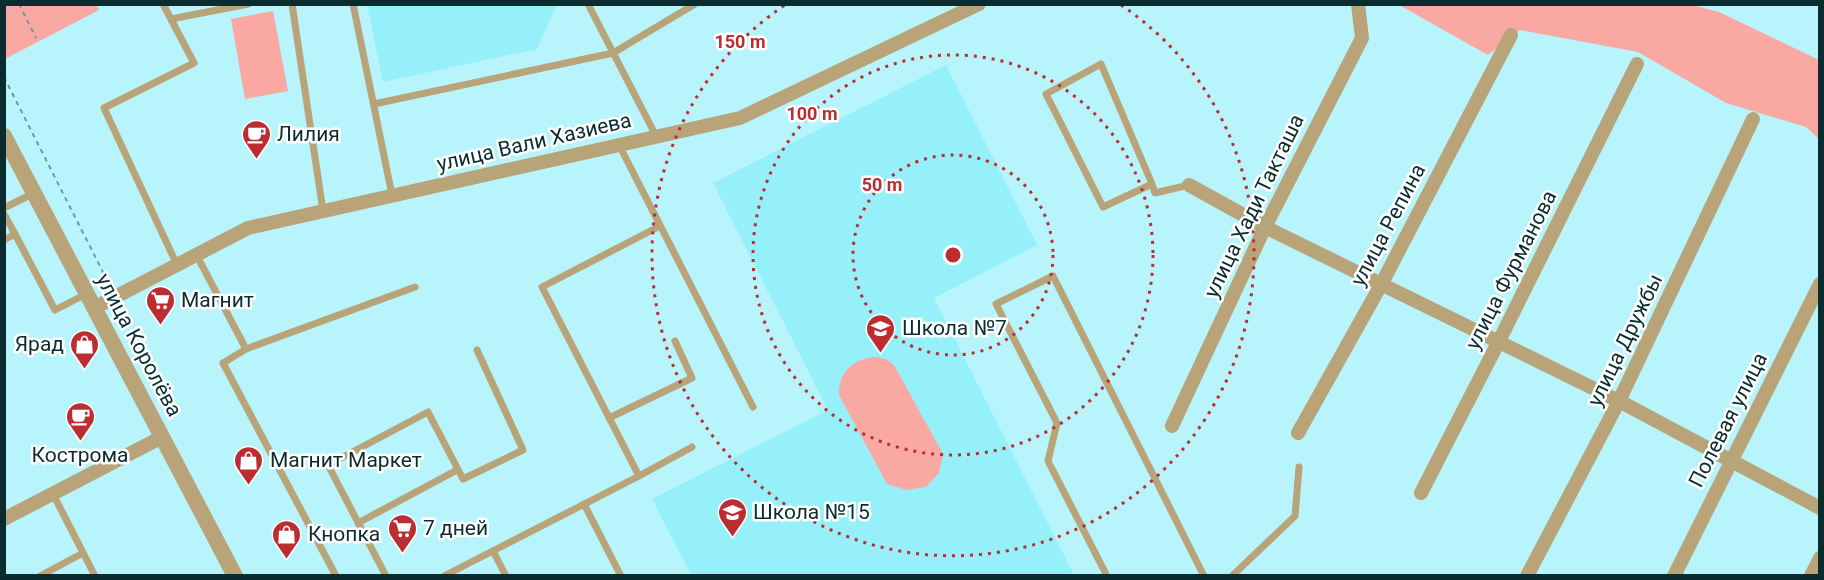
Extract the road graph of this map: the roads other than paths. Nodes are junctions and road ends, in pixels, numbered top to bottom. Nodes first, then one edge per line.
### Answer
1 (163, 4) edge
2 (248, 4) edge
3 (292, 4) edge
4 (353, 4) edge
5 (588, 4) edge
6 (695, 4) edge
7 (979, 4) edge
8 (1358, 4) edge
9 (171, 19) junction
10 (1511, 35) dead end
11 (613, 53) junction
12 (1637, 64) dead end
13 (374, 104) junction
14 (1753, 119) dead end
15 (4, 136) edge
16 (656, 136) junction
17 (619, 145) junction
18 (1152, 184) junction
19 (1189, 185) joint
20 (34, 193) junction
21 (392, 195) junction
22 (4, 208) edge
23 (323, 211) junction
24 (4, 214) edge
25 (660, 226) junction
26 (1266, 226) junction
27 (15, 234) junction
28 (4, 240) edge
29 (196, 254) junction
30 (177, 265) junction
31 (1382, 283) junction
32 (1820, 284) edge
33 (415, 287) dead end
34 (90, 300) junction
35 (675, 341) dead end
36 (1499, 341) junction
37 (246, 349) junction
38 (477, 350) dead end
39 (1619, 401) junction
40 (753, 407) dead end
41 (609, 418) junction
42 (1172, 426) dead end
43 (1298, 433) dead end
44 (162, 437) junction
45 (692, 447) dead end
46 (1731, 461) junction
47 (1299, 467) dead end
48 (456, 470) junction
49 (639, 476) junction
50 (1421, 493) dead end
51 (53, 494) junction
52 (584, 504) junction
53 (1820, 508) edge
54 (4, 519) edge
55 (358, 523) junction
56 (493, 551) junction
57 (83, 553) junction
58 (1820, 558) edge
59 (1204, 575) edge
60 (40, 576) edge
61 (95, 576) edge
62 (235, 576) edge
63 (336, 576) edge
64 (386, 576) edge
65 (444, 576) edge
66 (506, 576) edge
67 (621, 576) edge
68 (1107, 576) edge
69 (1232, 576) edge
70 (1527, 576) edge
71 (1674, 576) edge
72 (1811, 576) edge

1 - 9 lane
2 - 9 lane
3 - 23 lane
4 - 13 lane
5 - 11 lane
6 - 11 lane
7 - 16 street, улица Вали Хазиева
8 - 26 street, улица Хади Такташа
9 - 30 lane
10 - 31 street, улица Репина
11 - 13 lane
11 - 16 lane
12 - 36 street, улица Фурманова
13 - 21 lane
14 - 39 street, улица Дружбы
15 - 20 street, улица Королёва
16 - 17 street, улица Вали Хазиева
17 - 21 street, улица Вали Хазиева
17 - 25 lane
18 - 18 lane
18 - 19 lane
19 - 26 street
20 - 22 lane
20 - 34 street, улица Королёва
21 - 23 street, улица Вали Хазиева
23 - 29 street, улица Вали Хазиева
24 - 27 lane
25 - 40 lane
25 - 41 lane
26 - 31 street
26 - 42 street, улица Хади Такташа
27 - 28 lane
27 - 34 lane
29 - 30 street, улица Вали Хазиева
29 - 37 lane
30 - 34 street, улица Вали Хазиева
31 - 36 street
31 - 43 street, улица Репина
32 - 46 street, Полевая улица
33 - 37 lane
34 - 44 street, улица Королёва
35 - 41 lane
36 - 39 street
36 - 50 street, улица Фурманова
37 - 63 lane
38 - 48 lane
39 - 46 street
39 - 70 street, улица Дружбы
41 - 49 lane
44 - 51 street
44 - 62 street, улица Королёва
45 - 49 lane
46 - 53 street
46 - 71 street, Полевая улица
47 - 69 lane
48 - 55 lane
48 - 55 lane
49 - 52 lane
51 - 54 street
51 - 57 lane
52 - 56 lane
52 - 67 lane
55 - 64 lane
56 - 65 lane
56 - 66 lane
57 - 60 lane
57 - 61 lane
58 - 72 street
59 - 68 lane

